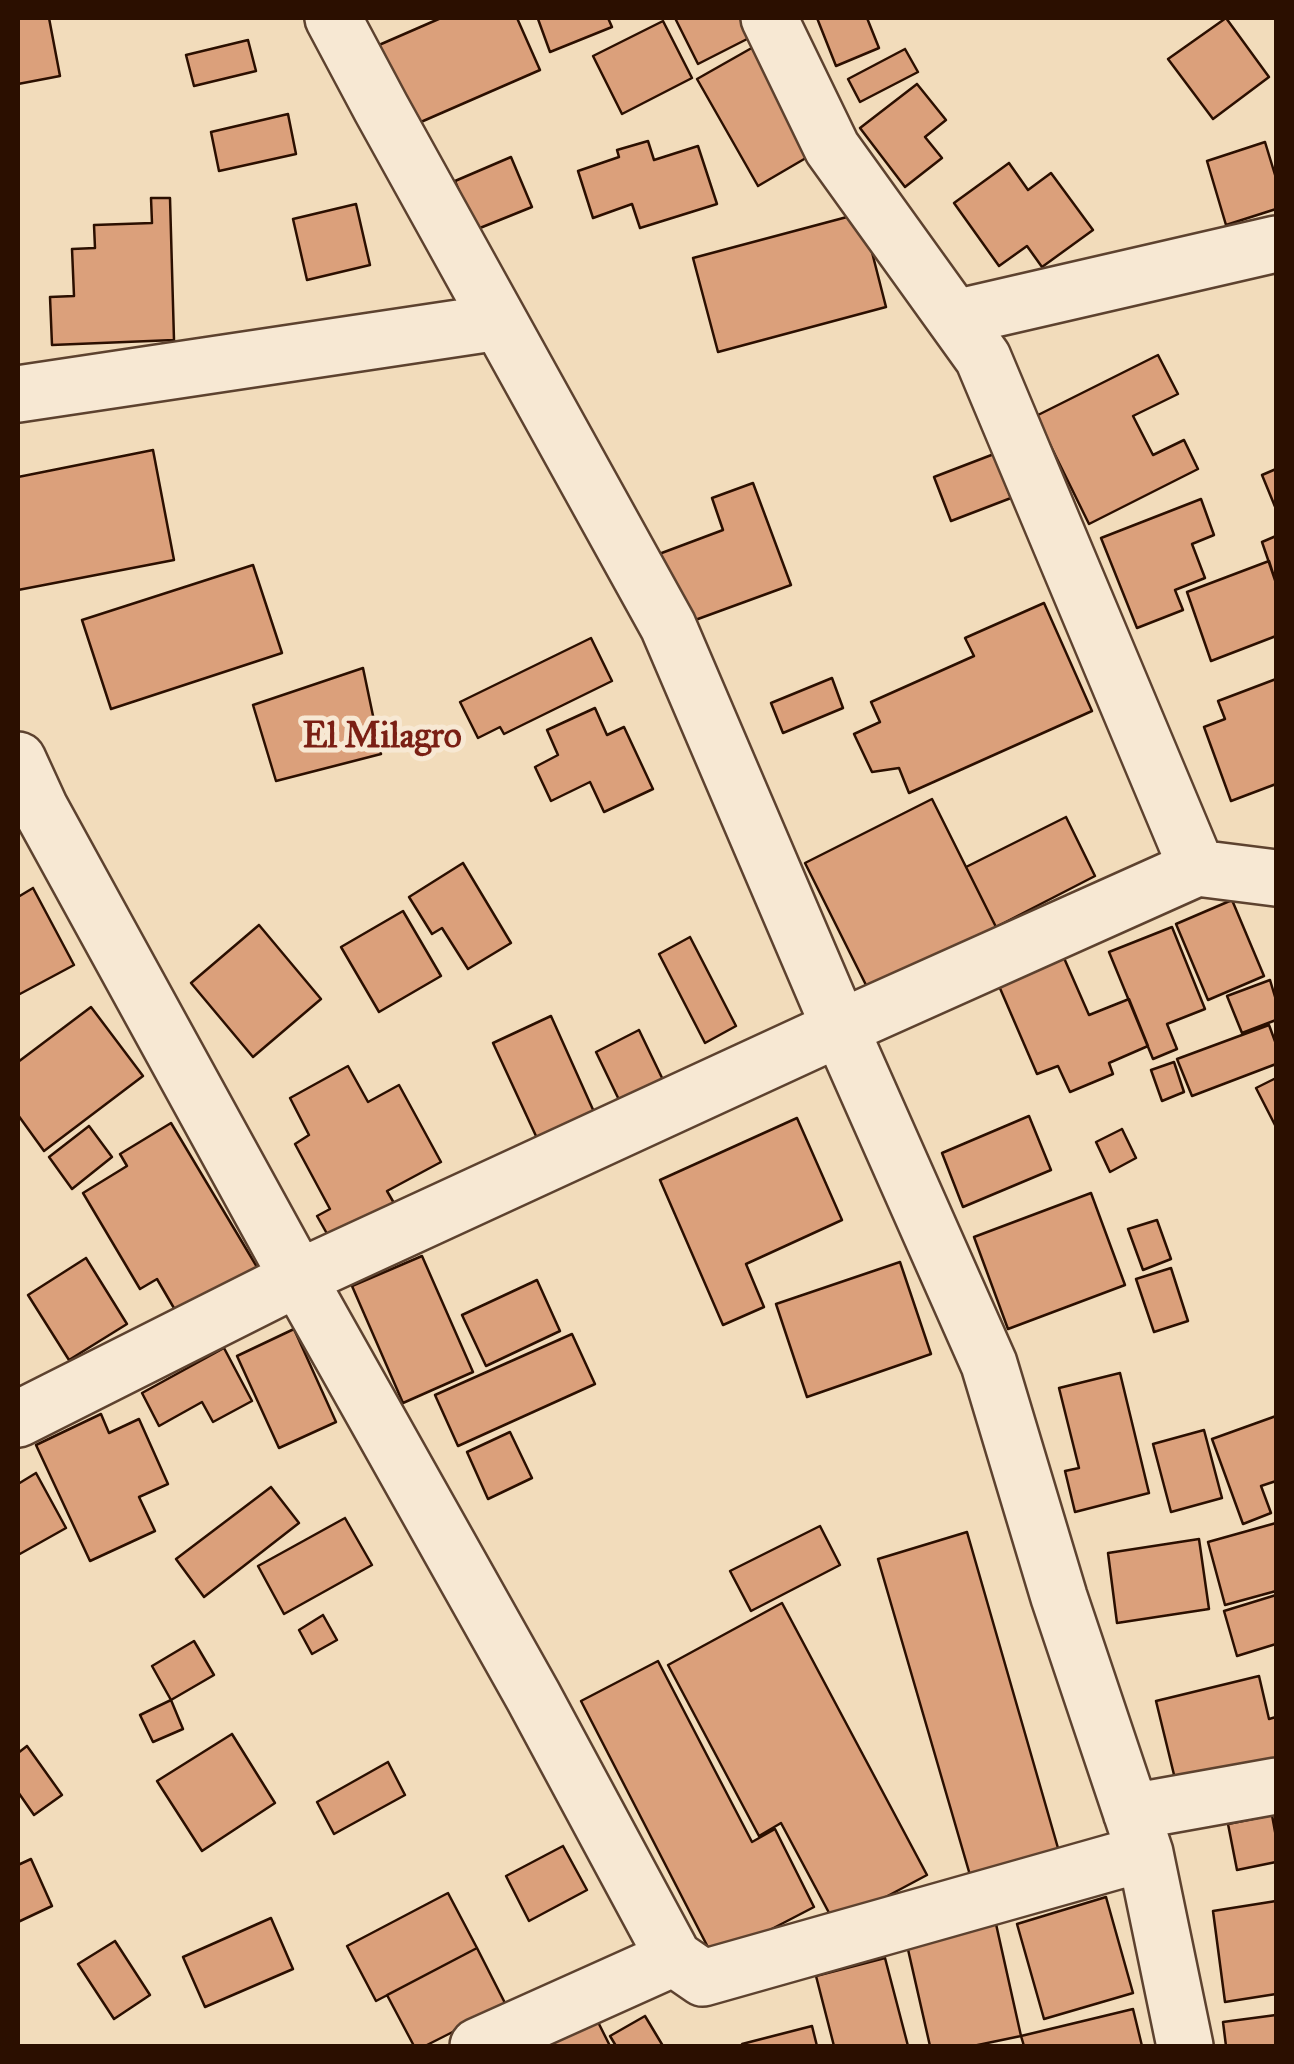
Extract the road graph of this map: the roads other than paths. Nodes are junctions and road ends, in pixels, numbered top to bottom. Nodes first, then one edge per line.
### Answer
1 (333, 18) edge
2 (769, 18) edge
3 (1276, 244) edge
4 (955, 318) junction
5 (500, 322) junction
6 (18, 394) edge
7 (18, 760) edge
8 (1197, 868) junction
9 (1276, 878) edge
10 (840, 1028) junction
11 (298, 1278) junction
12 (18, 1419) edge
13 (1276, 1786) edge
14 (1138, 1833) junction
15 (674, 1958) junction
16 (478, 2046) edge
17 (1185, 2046) edge

1 - 5 street
2 - 4 street
3 - 4 street
4 - 8 street
5 - 6 street
5 - 10 street
7 - 11 street
8 - 9 street
8 - 10 street
10 - 11 street
10 - 14 street
11 - 12 street
11 - 15 street
13 - 14 street
14 - 15 street
14 - 17 street
15 - 16 street

